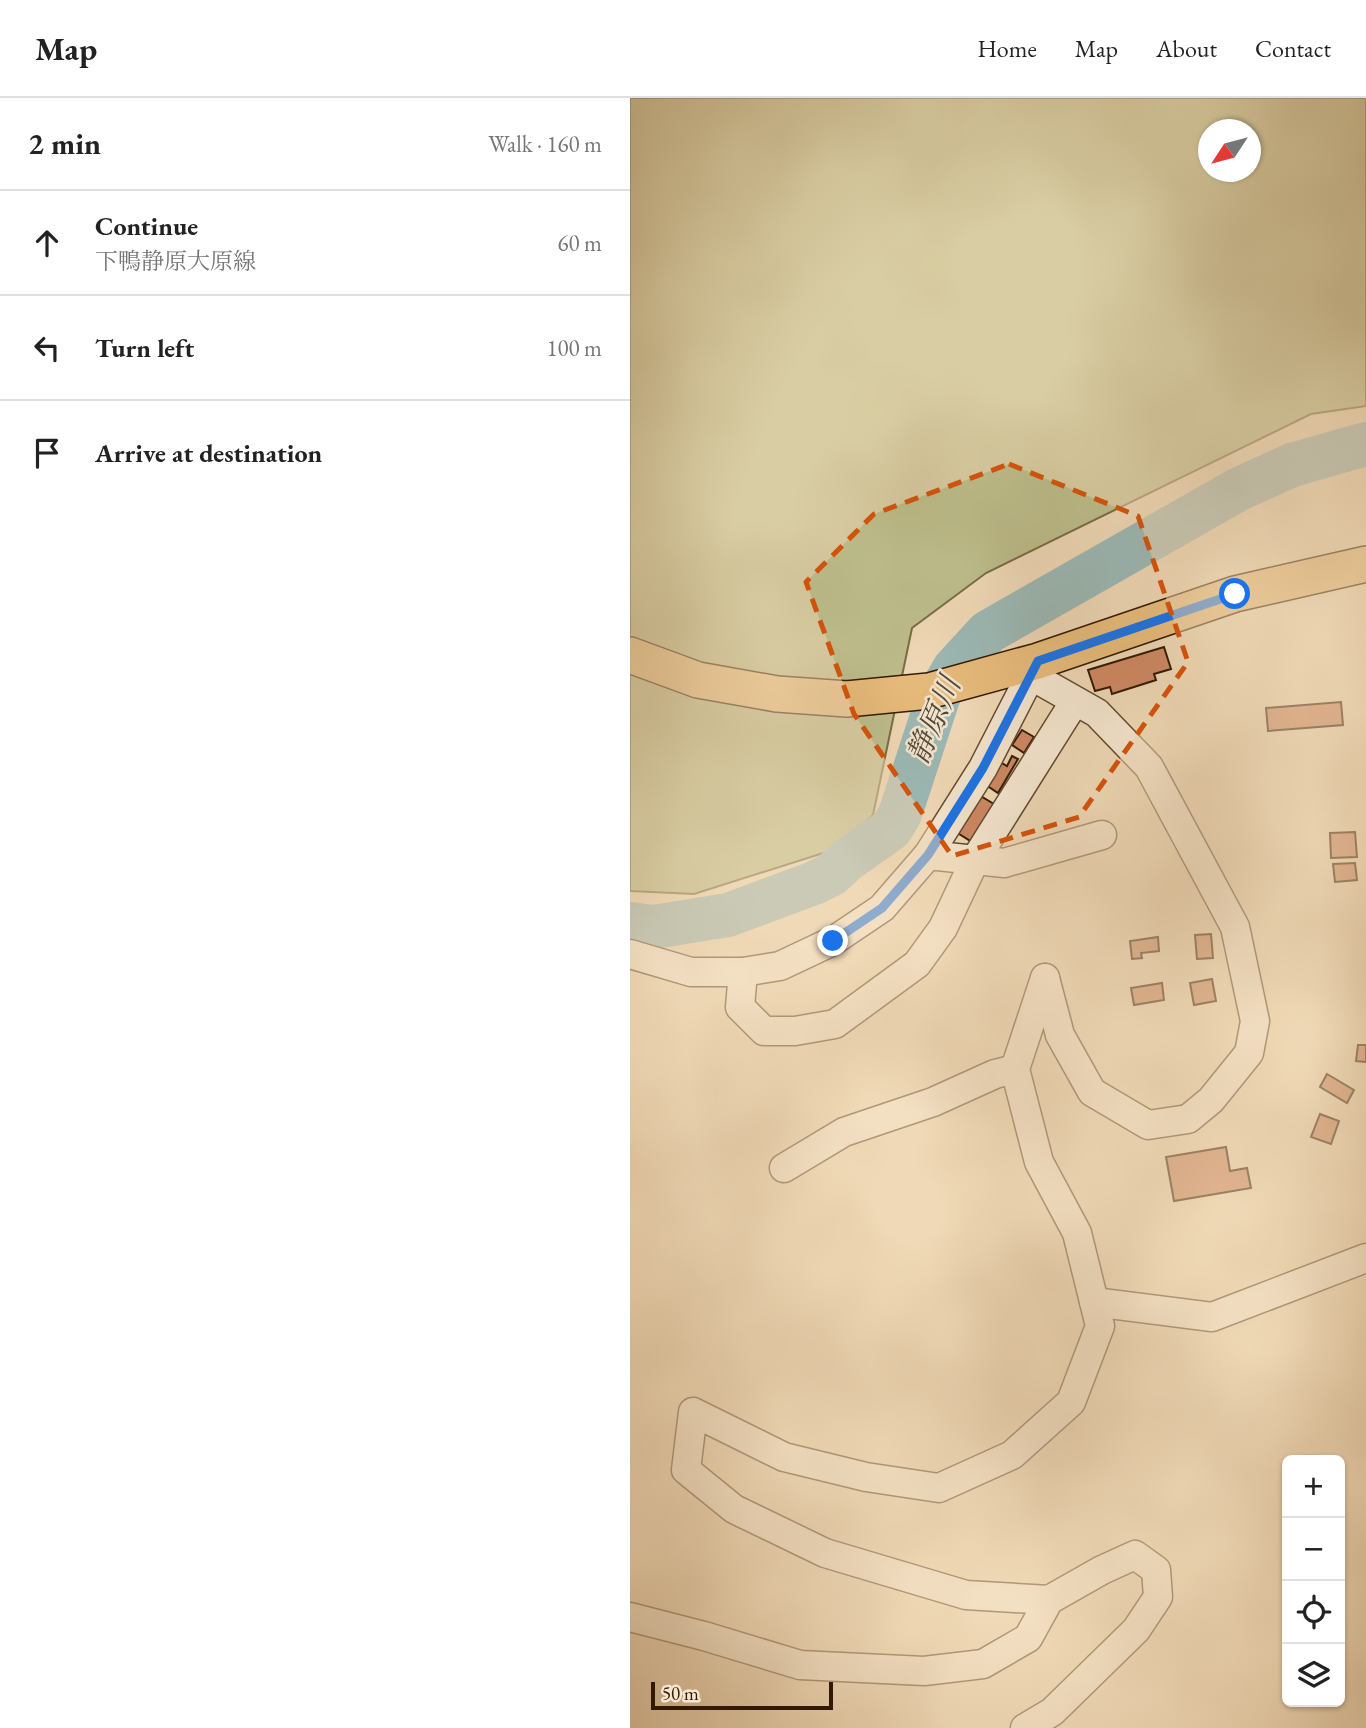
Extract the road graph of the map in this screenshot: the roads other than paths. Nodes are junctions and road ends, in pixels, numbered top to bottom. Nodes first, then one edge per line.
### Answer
1 (1366, 564) edge
2 (630, 655) edge
3 (1025, 668) junction
4 (1075, 701) junction
5 (1102, 835) dead end
6 (928, 855) junction
7 (975, 860) junction
8 (630, 954) edge
9 (743, 972) junction
10 (1015, 1069) junction
11 (784, 1168) dead end
12 (1366, 1258) edge
13 (1094, 1302) junction
14 (1049, 1600) junction
15 (630, 1617) edge
16 (1025, 1728) edge

1 - 3 main road
2 - 3 main road
3 - 4 lane
3 - 6 lane
4 - 7 lane
4 - 10 lane
5 - 7 lane
6 - 7 lane
6 - 9 lane
7 - 9 lane
8 - 9 lane
10 - 11 lane
10 - 13 lane
12 - 13 lane
13 - 14 lane
14 - 15 lane
14 - 16 lane

